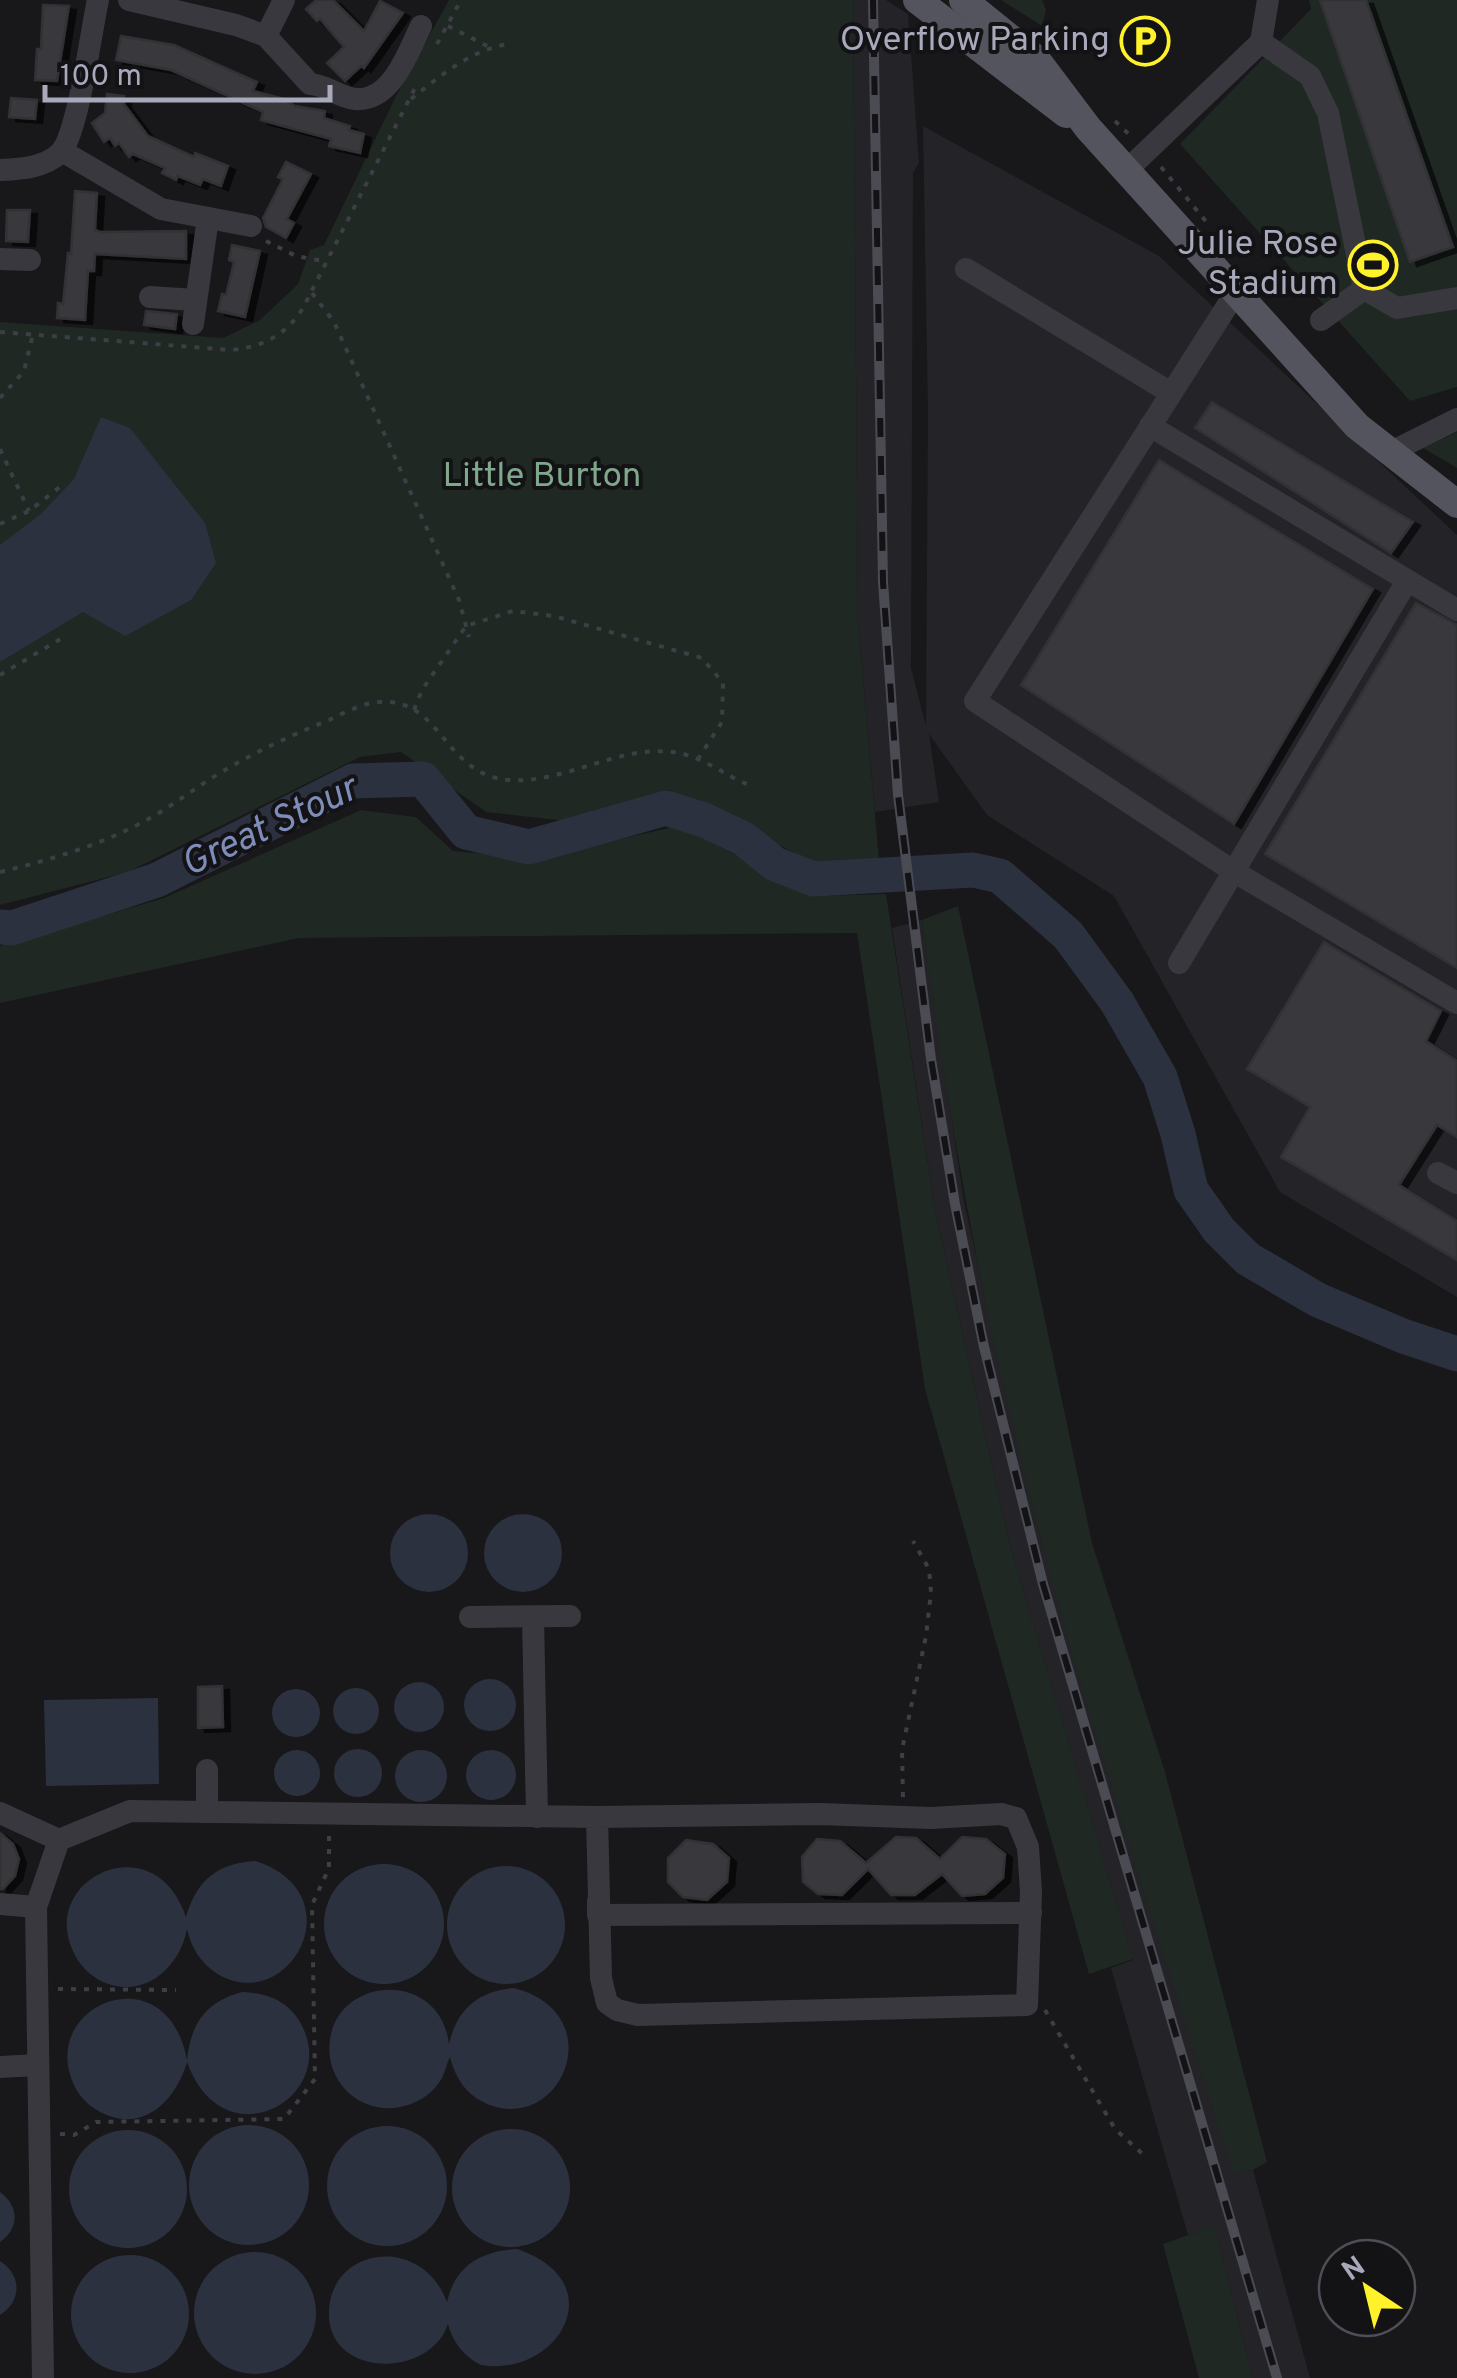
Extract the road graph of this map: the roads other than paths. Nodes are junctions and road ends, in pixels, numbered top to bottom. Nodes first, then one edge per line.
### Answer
1 (98, 0) edge
2 (129, 0) edge
3 (284, 0) edge
4 (917, 0) edge
5 (963, 0) edge
6 (1268, 0) edge
7 (421, 26) dead end
8 (266, 36) junction
9 (1261, 42) junction
10 (1088, 128) junction
11 (62, 151) junction
12 (0, 170) edge
13 (1127, 170) junction
14 (208, 218) junction
15 (251, 226) road end
16 (0, 259) edge
17 (30, 260) dead end
18 (966, 268) dead end
19 (1364, 289) junction
20 (1236, 292) junction
21 (150, 297) dead end
22 (1457, 298) edge
23 (1321, 320) dead end
24 (1170, 393) junction
25 (1457, 419) edge
26 (1150, 426) junction
27 (1388, 453) junction
28 (1457, 504) edge
29 (1407, 581) junction
30 (1457, 610) edge
31 (1233, 871) junction
32 (1179, 963) dead end
33 (1457, 1002) edge
34 (570, 1616) dead end
35 (533, 1617) junction
36 (470, 1618) dead end
37 (207, 1770) dead end
38 (0, 1812) edge
39 (207, 1812) junction
40 (537, 1816) junction
41 (597, 1818) junction
42 (59, 1840) junction
43 (0, 1904) edge
44 (36, 1906) junction
45 (1030, 1913) junction
46 (598, 1915) junction
47 (36, 2064) junction
48 (0, 2067) edge
49 (43, 2378) edge

1 - 11 street
2 - 8 street
3 - 8 street
4 - 10 main road
5 - 10 main road
6 - 9 street
7 - 8 street
9 - 13 street
9 - 19 street
10 - 13 main road
11 - 12 street
11 - 14 street
13 - 20 main road
14 - 15 street
14 - 21 street
16 - 17 street
18 - 24 street
19 - 22 street
19 - 23 street
20 - 24 street
20 - 27 main road
24 - 26 street
25 - 27 street
26 - 29 street
26 - 31 street
27 - 28 main road
29 - 30 street
29 - 31 street
31 - 32 street
31 - 33 street
34 - 35 street
35 - 36 street
35 - 40 street
37 - 39 street
38 - 42 street
39 - 40 street
39 - 42 street
40 - 41 street
41 - 45 street
41 - 46 street
42 - 44 street
43 - 44 street
44 - 47 street
45 - 46 street
45 - 46 street
47 - 48 street
47 - 49 street

